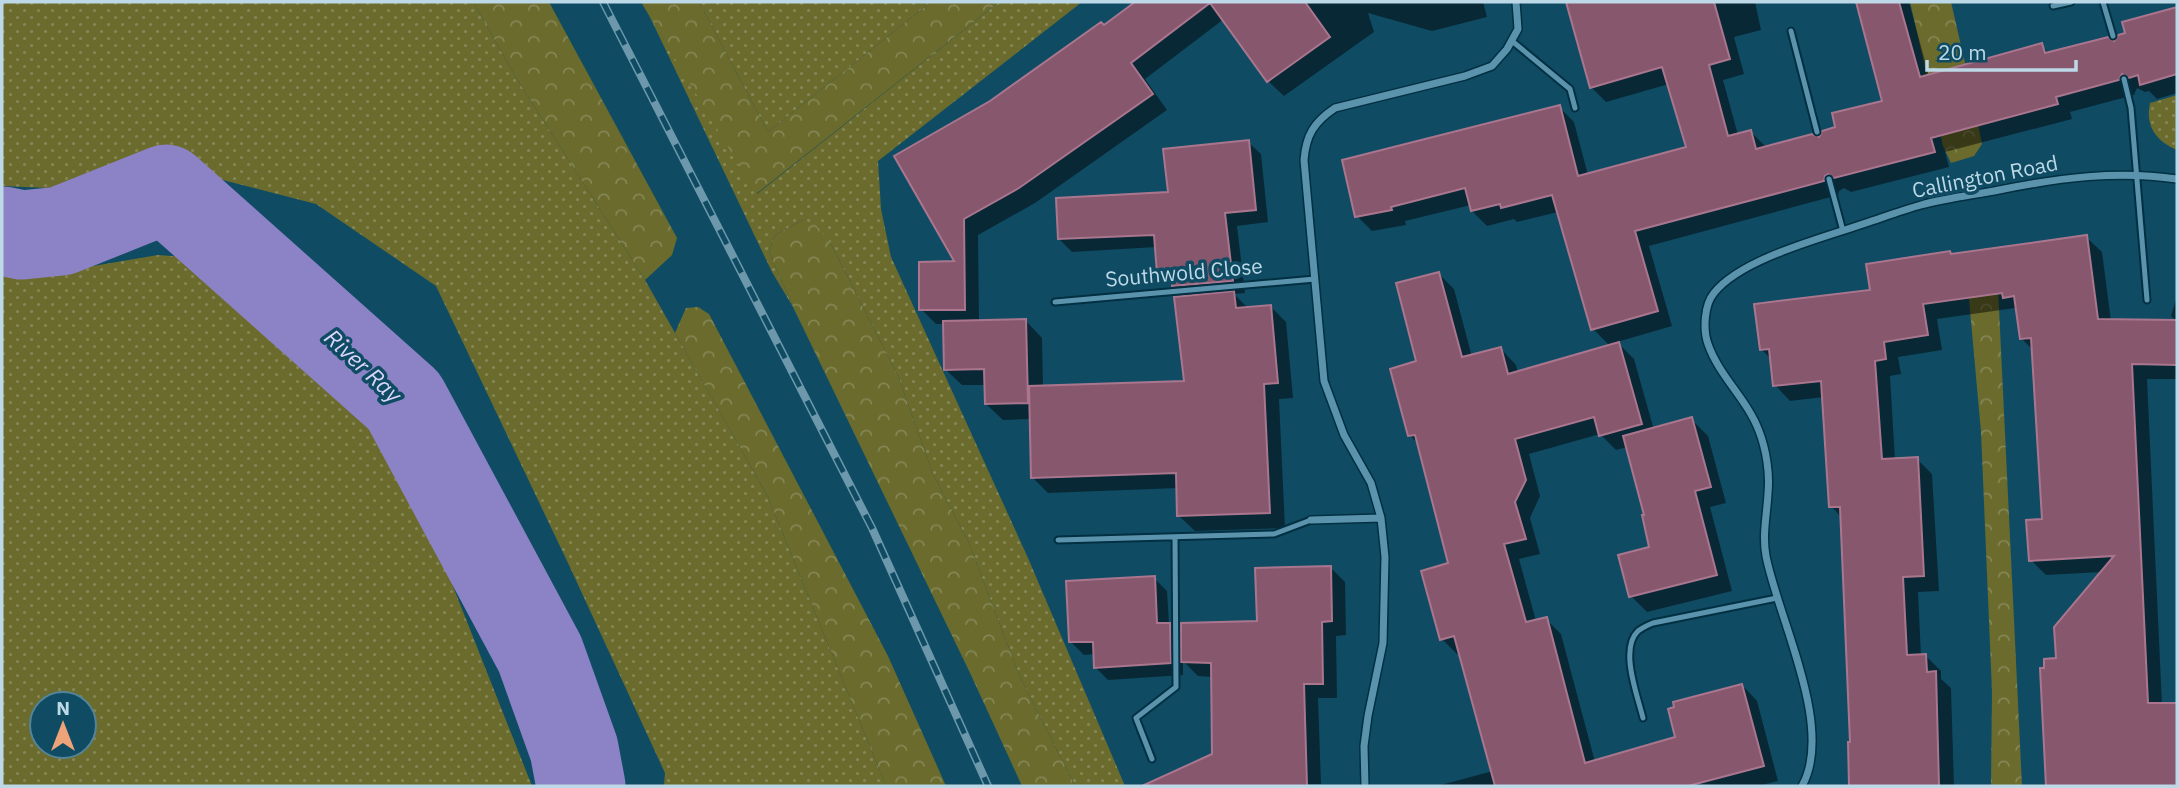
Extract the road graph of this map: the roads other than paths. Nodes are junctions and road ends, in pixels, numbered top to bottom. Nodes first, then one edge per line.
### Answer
1 (1516, 2) edge
2 (2071, 2) edge
3 (2103, 2) edge
4 (2053, 6) dead end
5 (1791, 31) dead end
6 (2113, 36) dead end
7 (1512, 41) junction
8 (2124, 79) dead end
9 (1575, 108) dead end
10 (1817, 132) dead end
11 (2136, 174) junction
12 (1829, 179) dead end
13 (2177, 179) edge
14 (1843, 231) junction
15 (1315, 279) junction
16 (2147, 300) dead end
17 (1055, 302) dead end
18 (1381, 518) junction
19 (1311, 520) joint
20 (1175, 537) junction
21 (1058, 540) dead end
22 (1777, 598) junction
23 (1643, 718) dead end
24 (1152, 759) dead end
25 (1364, 786) edge
26 (1802, 786) edge

1 - 7 street
2 - 4 lane
3 - 6 lane
5 - 10 lane
7 - 9 lane
7 - 15 street
8 - 11 lane
11 - 13 street, Callington Road
11 - 14 street, Callington Road
11 - 16 lane
12 - 14 lane
14 - 22 street, Callington Road
15 - 17 lane, Southwold Close
15 - 18 street
18 - 19 street
18 - 25 street
19 - 20 lane
20 - 21 lane
20 - 24 lane
22 - 23 lane
22 - 26 street, Callington Road

